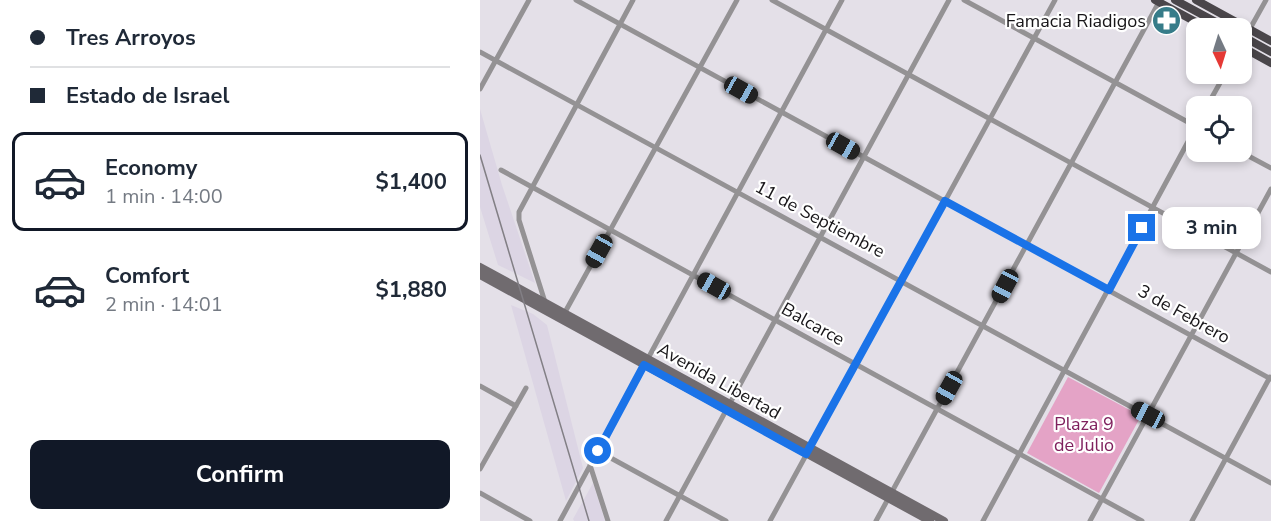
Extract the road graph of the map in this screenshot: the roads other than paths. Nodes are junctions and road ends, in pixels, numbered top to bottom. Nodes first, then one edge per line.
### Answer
1 (529, 0) edge
2 (576, 0) edge
3 (633, 0) edge
4 (737, 0) edge
5 (772, 0) edge
6 (842, 0) edge
7 (949, 0) edge
8 (964, 0) edge
9 (1055, 0) edge
10 (1175, 0) edge
11 (1196, 0) edge
12 (1266, 0) edge
13 (1157, 1) edge
14 (1188, 18) edge
15 (1208, 18) edge
16 (1230, 18) edge
17 (620, 24) junction
18 (1252, 25) edge
19 (826, 29) junction
20 (1252, 30) edge
21 (1034, 38) junction
22 (1271, 41) edge
23 (1252, 45) edge
24 (1252, 48) edge
25 (480, 52) edge
26 (1271, 52) edge
27 (496, 61) junction
28 (1271, 63) edge
29 (700, 68) junction
30 (909, 74) junction
31 (1115, 82) junction
32 (480, 89) edge
33 (577, 105) junction
34 (782, 112) junction
35 (990, 118) junction
36 (1186, 120) edge
37 (656, 147) junction
38 (1186, 147) edge
39 (864, 157) junction
40 (1252, 158) edge
41 (1071, 163) junction
42 (1271, 168) edge
43 (501, 170) dead end
44 (532, 187) junction
45 (1271, 189) edge
46 (738, 192) junction
47 (945, 201) junction
48 (1154, 208) junction
49 (610, 230) junction
50 (821, 237) junction
51 (1026, 246) junction
52 (1236, 253) junction
53 (1271, 272) edge
54 (482, 274) edge
55 (693, 275) junction
56 (901, 280) junction
57 (1109, 290) junction
58 (546, 304) junction
59 (563, 317) junction
60 (776, 320) junction
61 (983, 326) junction
62 (1191, 335) junction
63 (646, 362) junction
64 (855, 364) junction
65 (1065, 371) junction
66 (1271, 378) edge
67 (480, 386) edge
68 (526, 388) dead end
69 (516, 406) junction
70 (728, 407) junction
71 (937, 409) junction
72 (1148, 415) junction
73 (598, 451) junction
74 (808, 451) junction
75 (1020, 454) junction
76 (1227, 458) junction
77 (590, 465) junction
78 (480, 469) edge
79 (1271, 483) edge
80 (480, 493) edge
81 (680, 495) junction
82 (890, 496) junction
83 (1102, 499) junction
84 (530, 521) edge
85 (560, 521) edge
86 (608, 521) edge
87 (666, 521) edge
88 (726, 521) edge
89 (770, 521) edge
90 (876, 521) edge
91 (930, 521) edge
92 (944, 521) edge
93 (983, 521) edge
94 (1090, 521) edge
95 (1142, 521) edge
96 (1192, 521) edge

1 - 27 street
2 - 17 street, 3 de Febrero
3 - 17 street
4 - 29 street
5 - 19 street
6 - 19 street
7 - 30 street
8 - 21 street
9 - 21 street
10 - 15 highway
11 - 16 highway
12 - 18 street
13 - 14 highway
13 - 31 street
17 - 29 street, 3 de Febrero
17 - 33 street
19 - 30 street
19 - 34 street
20 - 22 highway
21 - 31 street
21 - 35 street
23 - 26 highway
24 - 28 highway
25 - 27 street, 11 de Septiembre
27 - 32 street
27 - 33 street, 11 de Septiembre
29 - 34 street, 3 de Febrero
29 - 37 street
30 - 35 street
30 - 39 street
31 - 36 street
31 - 41 street
33 - 37 street, 11 de Septiembre
33 - 44 street
34 - 39 street, 3 de Febrero
34 - 46 street
35 - 41 street
35 - 47 street
37 - 46 street, 11 de Septiembre
37 - 49 street
38 - 48 street
39 - 47 street, 3 de Febrero
39 - 50 street
40 - 42 street
41 - 48 street
41 - 51 street
43 - 44 street, Balcarce
44 - 49 street, Balcarce
44 - 58 street
45 - 52 street
46 - 50 street, 11 de Septiembre
46 - 55 street
47 - 51 street, 3 de Febrero
47 - 56 street
48 - 52 street
48 - 57 street
49 - 55 street, Balcarce
49 - 59 street
50 - 56 street, 11 de Septiembre
50 - 60 street
51 - 57 street, 3 de Febrero
51 - 61 street
52 - 53 street
52 - 62 street
54 - 58 main road, Avenida Libertad
54 - 59 main road, Avenida Libertad
55 - 60 street, Balcarce
55 - 63 street
56 - 61 street, 11 de Septiembre
56 - 64 street
57 - 62 street, 3 de Febrero
57 - 65 street
58 - 59 main road, Avenida Libertad
59 - 63 main road, Avenida Libertad
60 - 64 street, Balcarce
60 - 70 street
61 - 65 street, 11 de Septiembre
61 - 71 street
62 - 66 street, 3 de Febrero
62 - 72 street
63 - 70 main road, Avenida Libertad
63 - 73 street
64 - 71 street, Balcarce
64 - 74 street
65 - 72 street, 11 de Septiembre
65 - 75 street
66 - 76 street
67 - 69 street
68 - 69 street
69 - 78 street
70 - 74 main road, Avenida Libertad
70 - 81 street
71 - 75 street, Balcarce
71 - 82 street
72 - 76 street, 11 de Septiembre
72 - 83 street
73 - 77 street
73 - 81 street
74 - 82 main road, Avenida Libertad
74 - 89 street
75 - 83 street, Balcarce
75 - 93 street
76 - 79 street, 11 de Septiembre
76 - 96 street
77 - 85 street
77 - 86 street
80 - 84 street
81 - 87 street
81 - 88 street
82 - 90 street
82 - 91 main road, Avenida Libertad
82 - 92 main road, Avenida Libertad
83 - 94 street
83 - 95 street, Balcarce

